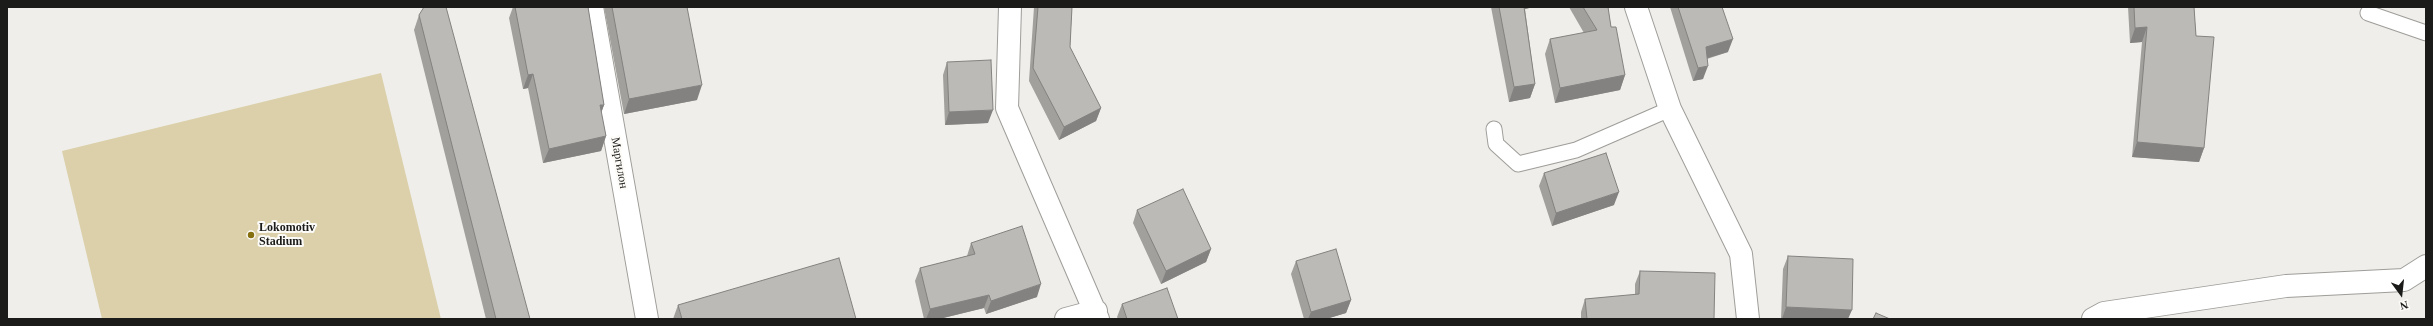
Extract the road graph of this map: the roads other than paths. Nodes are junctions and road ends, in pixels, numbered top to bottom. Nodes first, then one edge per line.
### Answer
1 (592, 7) edge
2 (1010, 7) edge
3 (1636, 7) edge
4 (2368, 13) dead end
5 (2426, 33) edge
6 (1670, 109) junction
7 (1494, 128) dead end
8 (2426, 266) edge
9 (1097, 315) edge
10 (647, 319) edge
11 (1066, 319) edge
12 (1748, 319) edge
13 (2093, 319) edge

1 - 10 street, Маргилон
2 - 9 street
3 - 6 street
4 - 5 lane
6 - 7 lane
6 - 12 street
8 - 13 street
9 - 11 street

